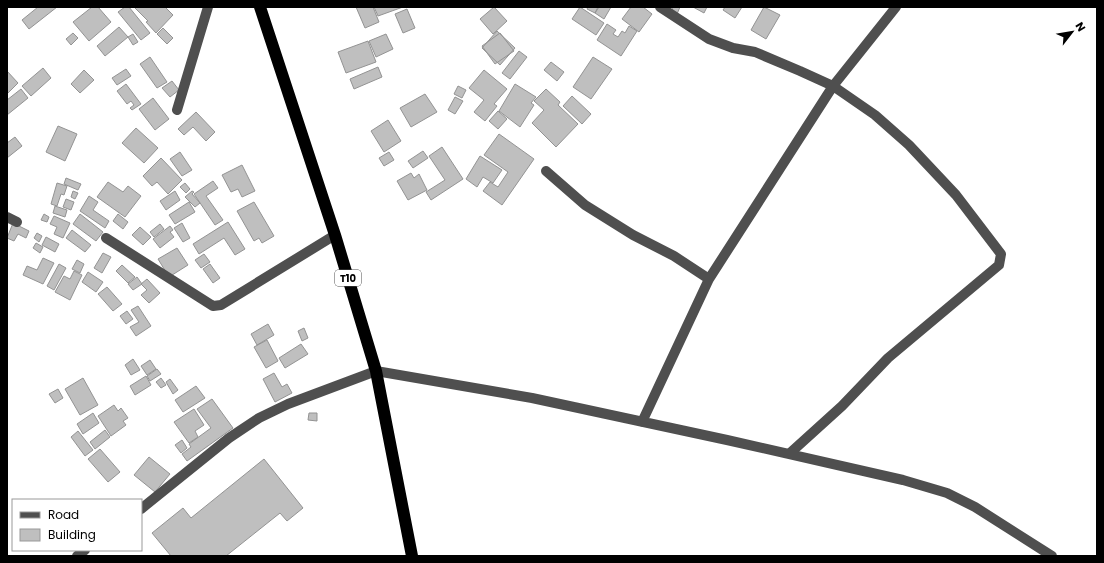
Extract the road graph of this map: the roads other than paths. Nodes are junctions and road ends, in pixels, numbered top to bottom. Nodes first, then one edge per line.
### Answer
1 (208, 7) edge
2 (260, 7) edge
3 (660, 7) edge
4 (896, 7) edge
5 (833, 86) junction
6 (177, 110) dead end
7 (546, 171) dead end
8 (7, 217) edge
9 (17, 222) dead end
10 (335, 235) junction
11 (106, 238) dead end
12 (709, 279) junction
13 (376, 371) junction
14 (642, 422) junction
15 (789, 454) junction
16 (142, 508) edge
17 (412, 556) edge
18 (1052, 556) edge

1 - 6 street
2 - 10 highway, T10
3 - 5 street
4 - 5 street
5 - 12 street
5 - 15 street
7 - 12 street
8 - 9 street
10 - 11 street
10 - 13 highway, T10
12 - 14 street
13 - 14 street
13 - 16 street
13 - 17 highway, T10
14 - 15 street
15 - 18 street

